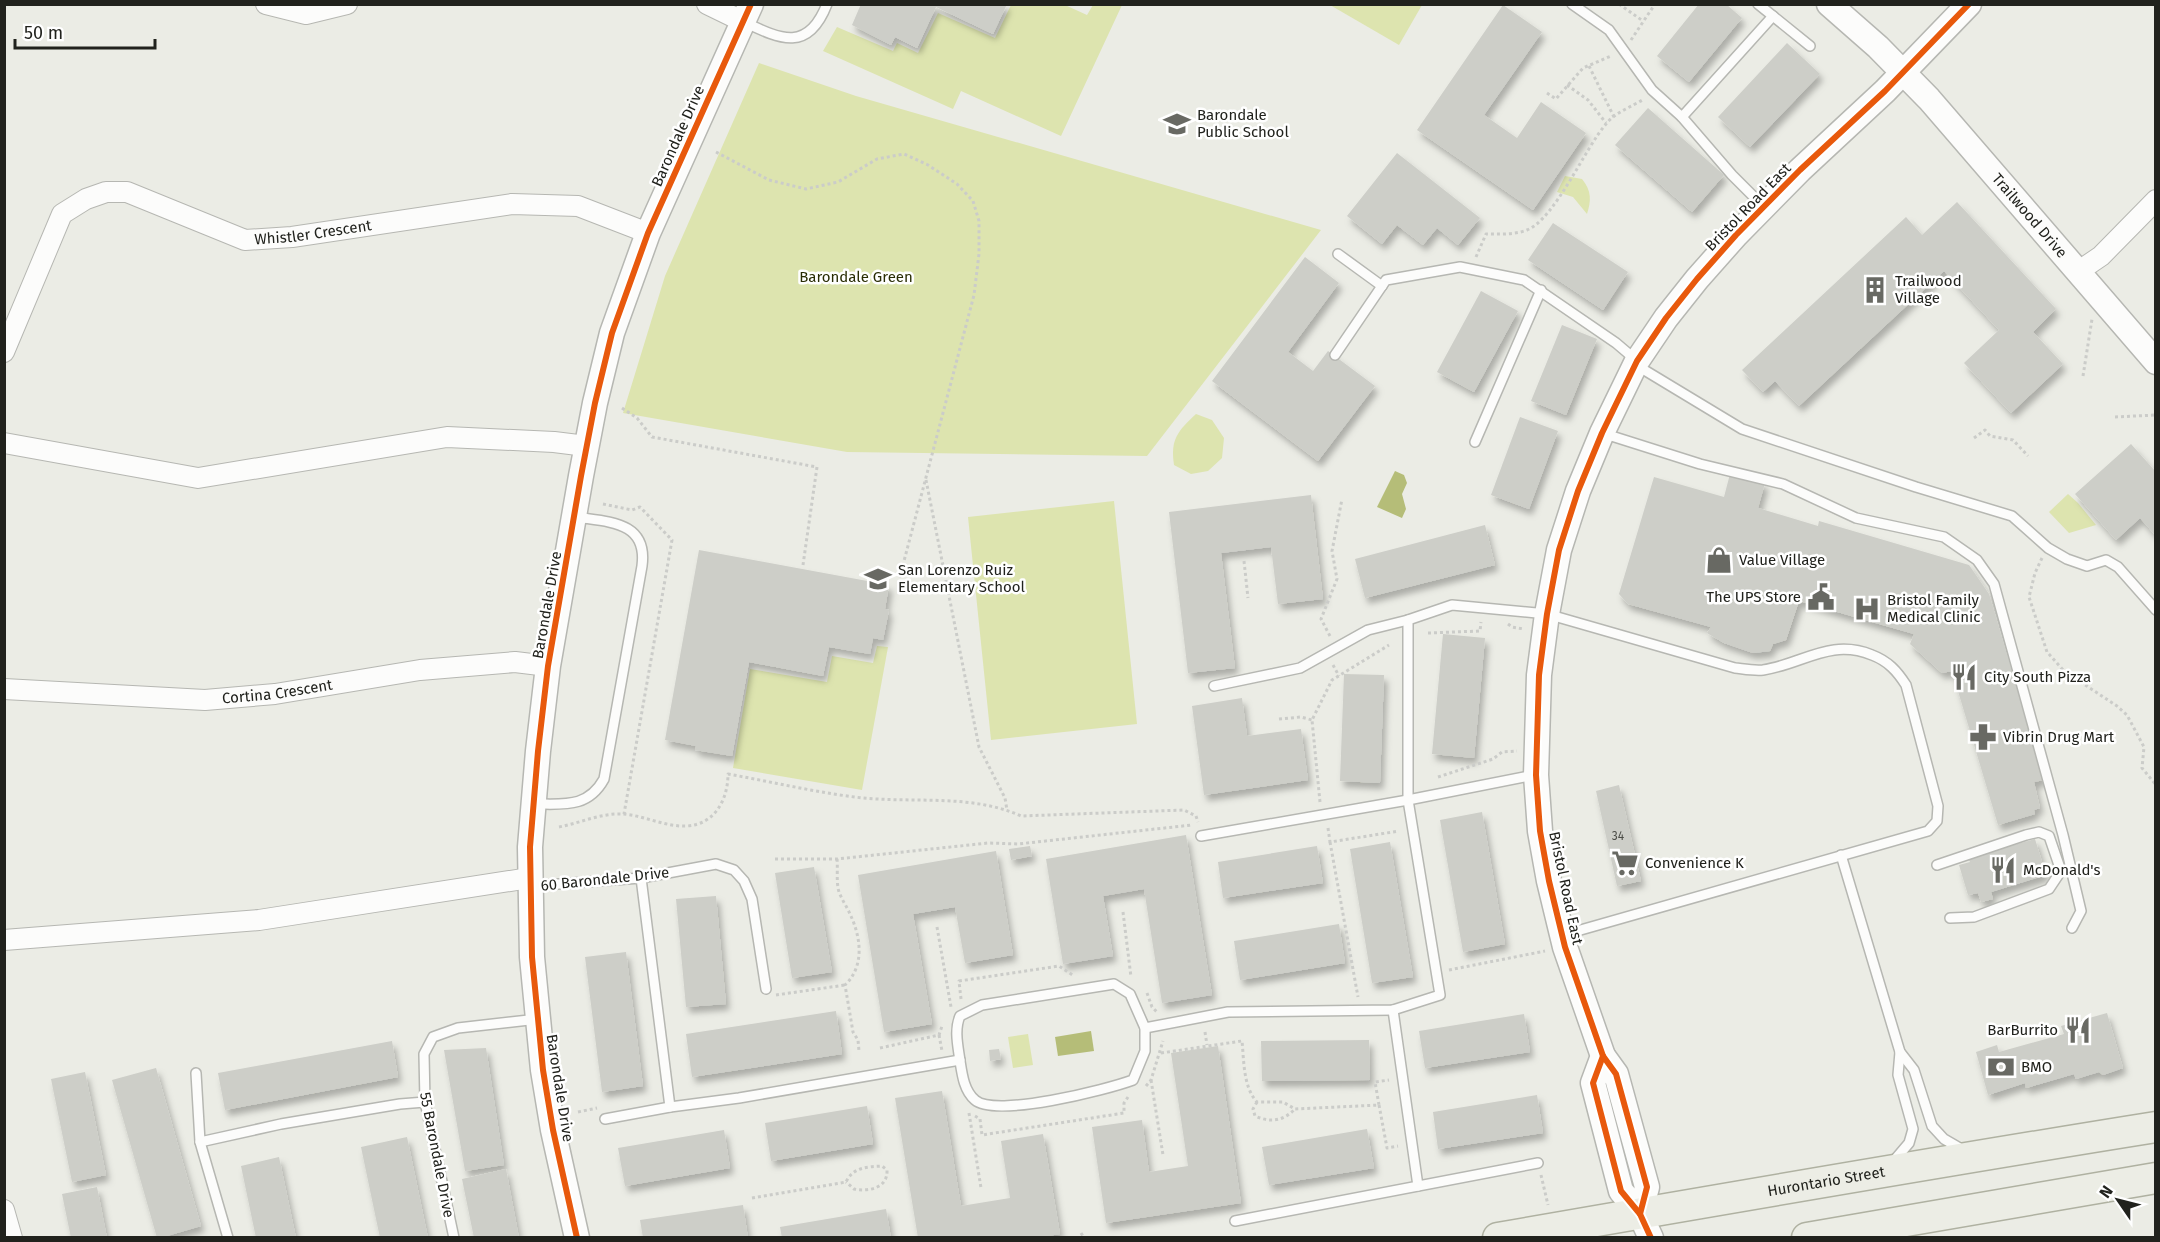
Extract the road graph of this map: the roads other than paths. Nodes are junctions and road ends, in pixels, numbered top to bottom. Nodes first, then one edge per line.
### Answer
1 (266, 4) edge
2 (347, 4) edge
3 (707, 4) edge
4 (827, 4) edge
5 (1572, 4) edge
6 (1758, 4) edge
7 (1829, 4) edge
8 (1969, 4) edge
9 (747, 13) edge
10 (1773, 16) junction
11 (1810, 46) dead end
12 (1903, 72) junction
13 (1682, 117) junction
14 (2156, 200) edge
15 (1763, 206) junction
16 (648, 233) junction
17 (1338, 254) dead end
18 (2079, 271) junction
19 (1382, 286) junction
20 (1540, 290) junction
21 (4, 352) edge
22 (1335, 355) dead end
23 (2156, 362) edge
24 (1636, 363) junction
25 (1602, 433) junction
26 (1475, 442) dead end
27 (4, 443) edge
28 (586, 446) junction
29 (574, 517) junction
30 (2156, 610) edge
31 (1408, 620) junction
32 (1546, 623) junction
33 (548, 666) junction
34 (1214, 686) dead end
35 (4, 689) edge
36 (1536, 775) junction
37 (1408, 800) junction
38 (533, 804) junction
39 (1201, 836) dead end
40 (1841, 855) junction
41 (1937, 865) dead end
42 (641, 878) junction
43 (529, 882) junction
44 (1950, 918) dead end
45 (2072, 928) dead end
46 (4, 940) edge
47 (1564, 941) junction
48 (765, 986) road end
49 (1392, 1010) junction
50 (538, 1019) junction
51 (1145, 1028) junction
52 (1900, 1052) junction
53 (960, 1060) junction
54 (196, 1073) dead end
55 (425, 1102) junction
56 (670, 1107) junction
57 (605, 1119) dead end
58 (2156, 1127) edge
59 (200, 1142) junction
60 (1974, 1156) junction
61 (1538, 1163) road end
62 (1887, 1170) junction
63 (2156, 1178) edge
64 (1418, 1186) junction
65 (4, 1210) edge
66 (1235, 1221) dead end
67 (1646, 1226) edge
68 (1858, 1233) edge
69 (12, 1238) edge
70 (228, 1238) edge
71 (454, 1238) edge
72 (577, 1238) edge
73 (1498, 1238) edge
74 (1806, 1238) edge

1 - 2 street
3 - 9 street
4 - 9 lane
5 - 13 lane
6 - 10 lane
7 - 12 street, Trailwood Drive
8 - 12 street, Bristol Road East
9 - 16 street, Barondale Drive
10 - 11 lane
10 - 13 lane
12 - 15 street, Bristol Road East
12 - 18 street, Trailwood Drive
13 - 15 lane
14 - 18 street
15 - 24 street, Bristol Road East
16 - 21 street, Whistler Crescent
16 - 28 street, Barondale Drive
17 - 19 lane
18 - 23 street, Trailwood Drive
19 - 20 lane
19 - 22 lane
20 - 24 lane
20 - 26 lane
24 - 25 street, Bristol Road East
24 - 30 lane
25 - 32 street, Bristol Road East
25 - 45 lane
27 - 28 street
28 - 29 street, Barondale Drive
29 - 33 street, Barondale Drive
29 - 38 lane
31 - 32 lane
31 - 34 lane
31 - 37 lane
32 - 36 street, Bristol Road East
32 - 40 lane
33 - 35 street, Cortina Crescent
33 - 38 street, Barondale Drive
36 - 37 lane
36 - 47 street, Bristol Road East
37 - 39 lane
37 - 49 lane
38 - 43 street, Barondale Drive
40 - 47 lane
40 - 52 lane
41 - 44 lane
42 - 43 lane, 60 Barondale Drive
42 - 48 lane, 60 Barondale Drive
42 - 56 lane
43 - 46 street
43 - 50 street, Barondale Drive
47 - 67 street, Bristol Road East
49 - 51 lane
49 - 64 lane
50 - 55 lane, 55 Barondale Drive
50 - 72 street, Barondale Drive
51 - 53 lane
51 - 53 lane
52 - 60 lane
52 - 62 lane
53 - 56 lane
54 - 59 lane
55 - 59 lane
55 - 71 lane, 55 Barondale Drive
56 - 57 lane
58 - 60 main road, Hurontario Street
59 - 70 lane
60 - 62 main road, Hurontario Street
61 - 64 lane
62 - 67 main road, Hurontario Street
63 - 68 main road
64 - 66 lane
65 - 69 street
67 - 73 main road, Hurontario Street
68 - 74 main road

